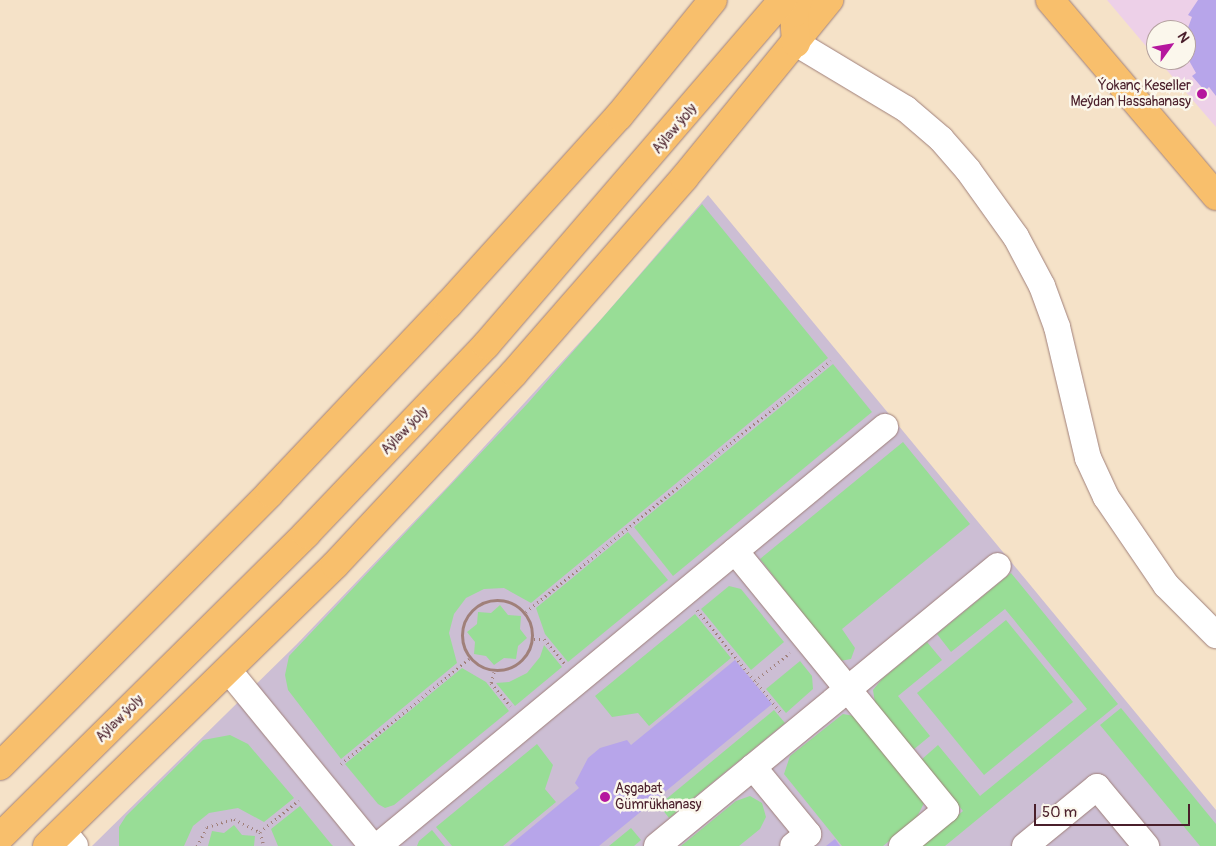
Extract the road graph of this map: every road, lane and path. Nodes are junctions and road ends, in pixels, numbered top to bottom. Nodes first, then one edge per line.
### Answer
1 (713, 0) edge
2 (783, 0) edge
3 (798, 0) edge
4 (830, 0) edge
5 (1050, 0) edge
6 (796, 44) junction
7 (1216, 196) edge
8 (831, 361) dead end
9 (885, 427) dead end
10 (735, 551) junction
11 (998, 566) dead end
12 (702, 604) dead end
13 (696, 609) junction
14 (526, 612) junction
15 (688, 615) dead end
16 (1216, 635) edge
17 (534, 639) junction
18 (794, 650) dead end
19 (468, 658) junction
20 (567, 667) dead end
21 (229, 671) junction
22 (494, 672) junction
23 (755, 681) junction
24 (848, 689) junction
25 (514, 711) dead end
26 (786, 717) dead end
27 (341, 764) dead end
28 (0, 766) edge
29 (753, 767) junction
30 (299, 800) dead end
31 (260, 832) junction
32 (0, 837) edge
33 (62, 841) edge
34 (197, 846) edge
35 (264, 846) edge
36 (372, 846) edge
37 (378, 846) edge
38 (657, 846) edge
39 (793, 846) edge
40 (902, 846) edge
41 (1025, 846) edge
42 (1146, 846) edge

1 - 28 main road
2 - 32 main road, Aýlaw ýoly
3 - 6 main road
4 - 6 main road
5 - 7 main road
6 - 16 lane
6 - 21 main road
8 - 14 path
9 - 10 lane
10 - 24 lane
10 - 37 lane
11 - 24 lane
12 - 13 path
13 - 15 path
13 - 23 path
14 - 17 path
14 - 19 path
17 - 20 path
17 - 22 path
18 - 23 path
19 - 22 path
19 - 27 path
21 - 33 main road
21 - 36 lane
22 - 25 path
23 - 26 path
24 - 29 lane
24 - 40 lane
29 - 38 lane
29 - 39 lane
30 - 31 path
31 - 34 path
31 - 35 path
41 - 42 lane

